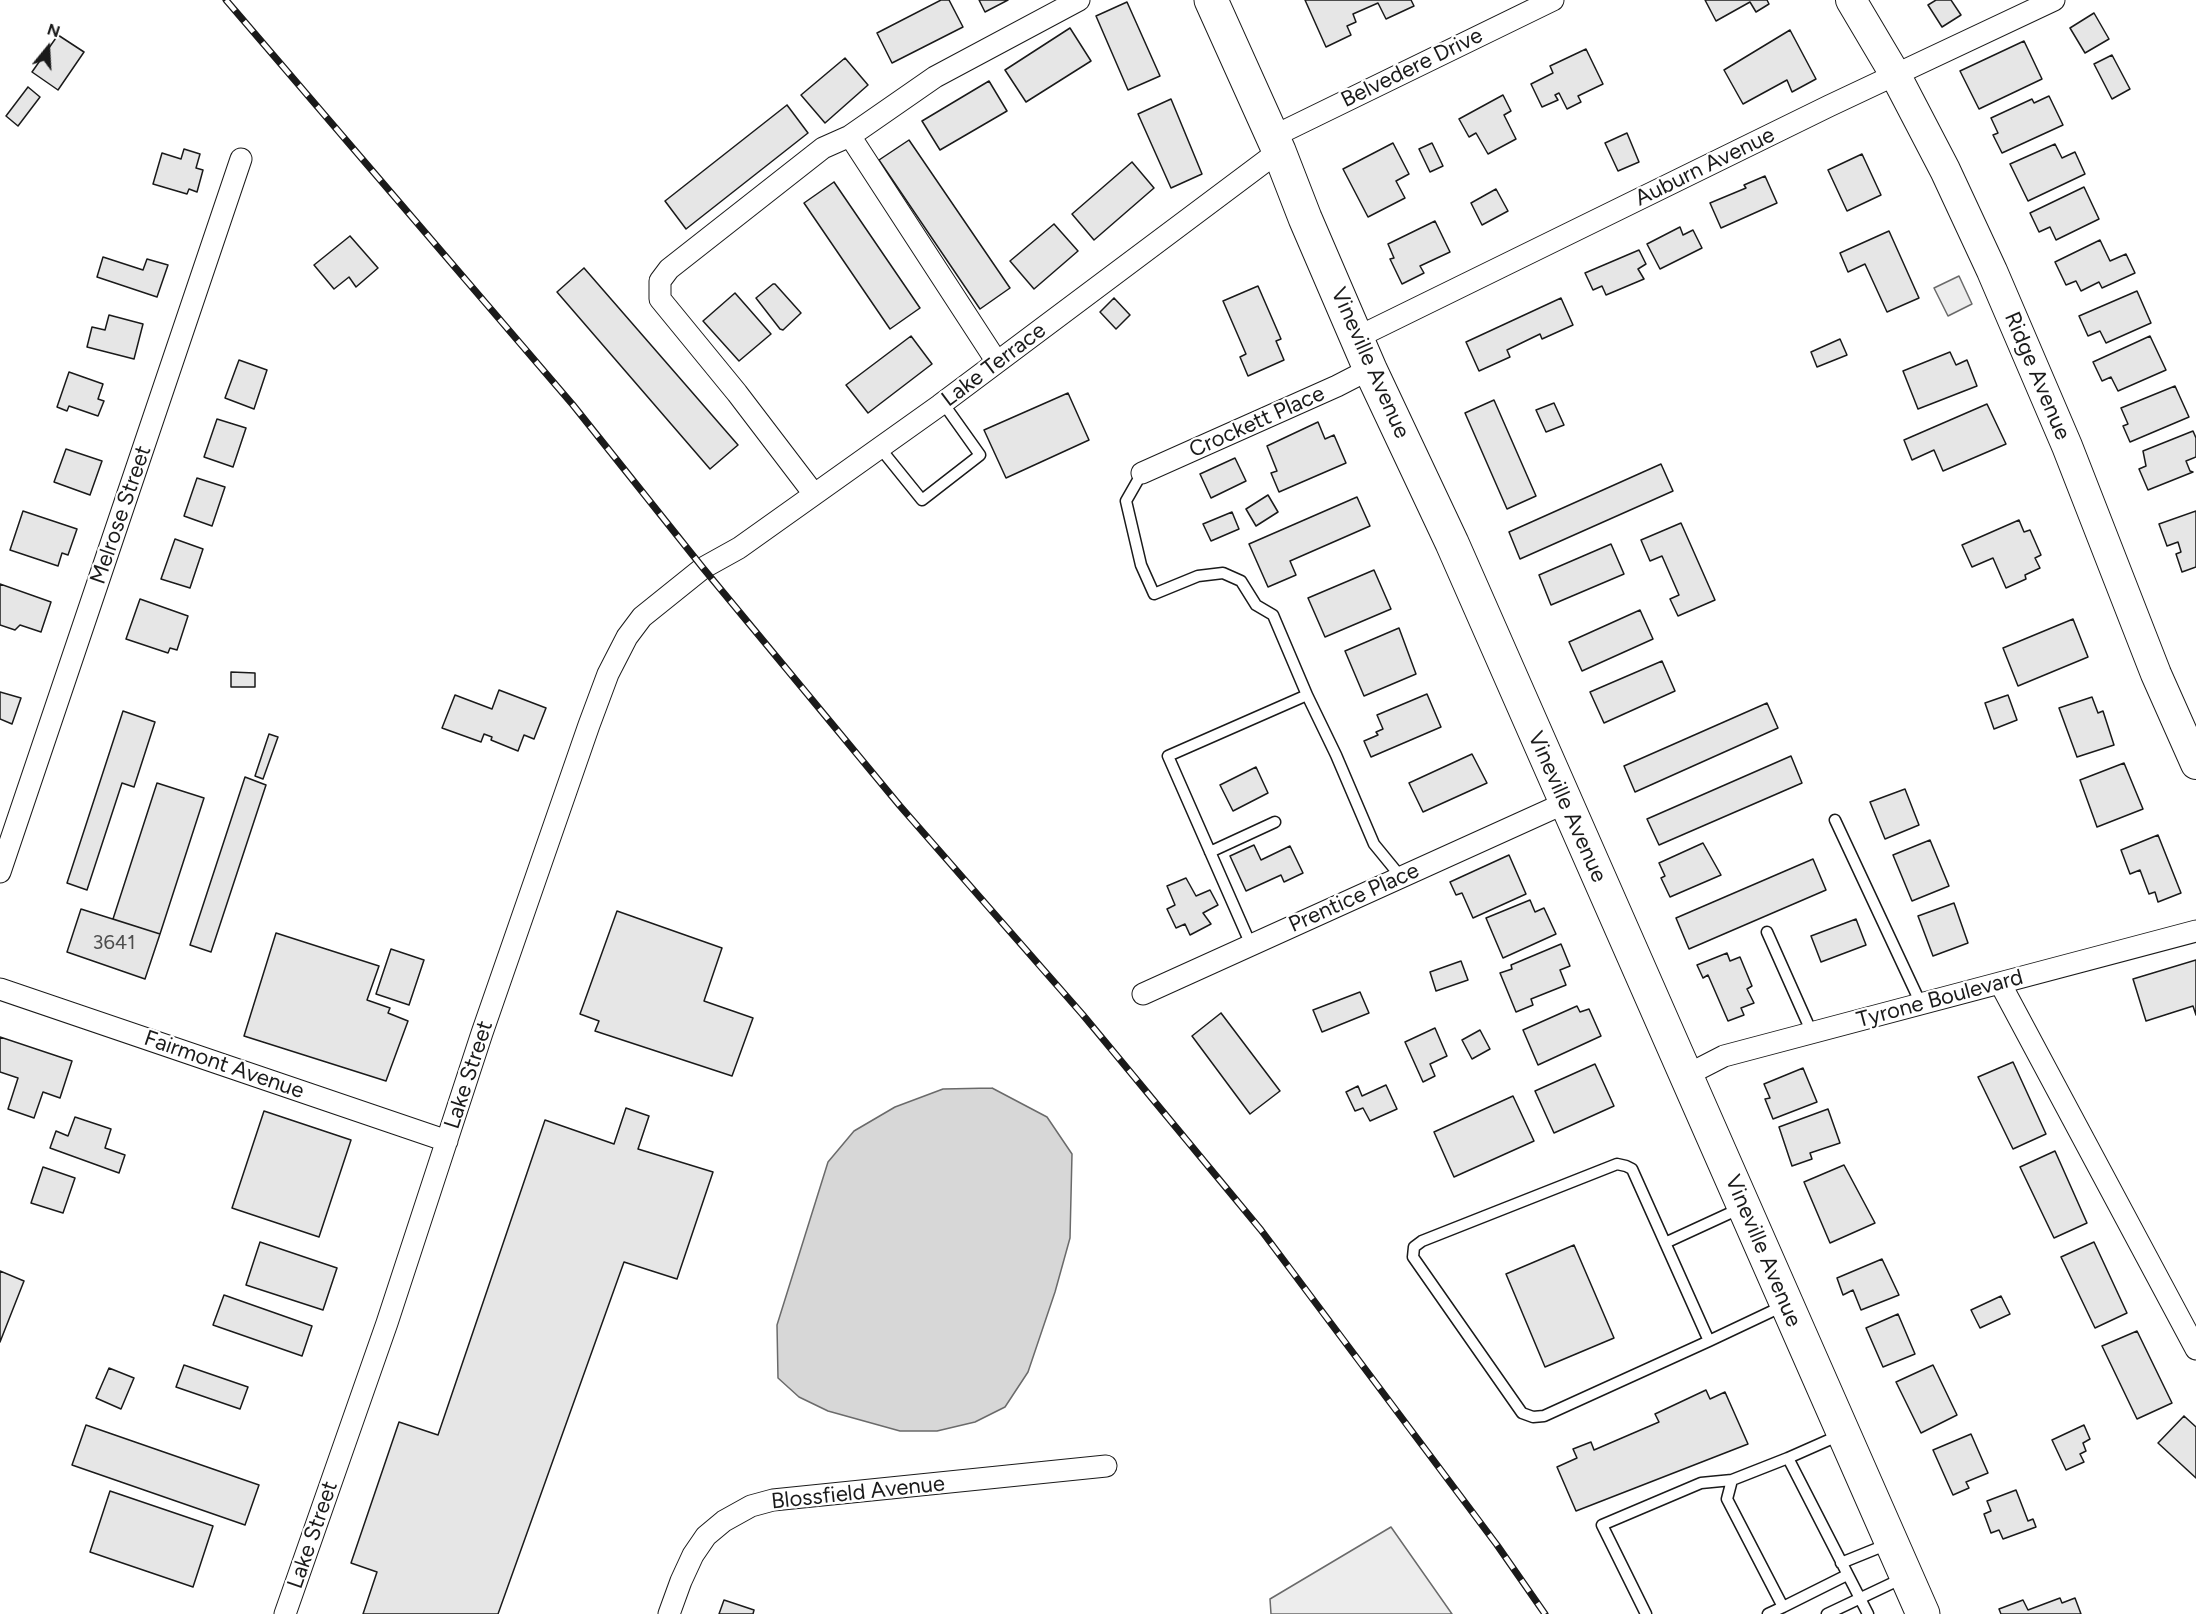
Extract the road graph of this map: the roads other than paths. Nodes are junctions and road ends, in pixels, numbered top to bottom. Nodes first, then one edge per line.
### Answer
1 (1079, 0) edge
2 (1211, 0) edge
3 (1553, 0) edge
4 (1851, 0) edge
5 (2054, 0) edge
6 (1896, 76) junction
7 (850, 136) junction
8 (1276, 144) junction
9 (241, 159) dead end
10 (1358, 337) junction
11 (998, 362) junction
12 (1370, 369) junction
13 (943, 403) junction
14 (880, 447) junction
15 (1142, 473) joint
16 (814, 494) junction
17 (703, 568) joint
18 (1307, 695) junction
19 (2196, 764) edge
20 (1565, 803) junction
21 (1835, 820) dead end
22 (1275, 822) dead end
23 (1210, 852) junction
24 (0, 872) edge
25 (1401, 877) junction
26 (2196, 931) edge
27 (1767, 932) dead end
28 (1251, 945) junction
29 (2000, 983) junction
30 (0, 989) edge
31 (1143, 994) dead end
32 (1921, 1004) junction
33 (1812, 1033) junction
34 (1687, 1075) junction
35 (447, 1141) junction
36 (1744, 1206) junction
37 (1665, 1243) junction
38 (1786, 1305) junction
39 (1709, 1341) junction
40 (2196, 1349) edge
41 (1843, 1434) junction
42 (1788, 1458) junction
43 (1106, 1467) dead end
44 (1732, 1480) junction
45 (1891, 1542) junction
46 (1841, 1563) junction
47 (1847, 1575) junction
48 (1906, 1576) junction
49 (1860, 1598) junction
50 (1783, 1607) junction
51 (285, 1614) edge
52 (669, 1614) edge
53 (1646, 1614) edge
54 (1768, 1614) edge
55 (1827, 1614) edge
56 (1868, 1614) edge
57 (1923, 1614) edge

1 - 7 street
2 - 8 main road, Vineville Avenue
3 - 8 street, Belvedere Drive
4 - 6 street, Ridge Avenue
5 - 6 street, Auburn Avenue
6 - 10 street, Auburn Avenue
6 - 19 street, Ridge Avenue
7 - 11 street
7 - 16 street
8 - 10 main road, Vineville Avenue
8 - 11 street, Lake Terrace
9 - 24 street, Melrose Street
10 - 12 main road, Vineville Avenue
11 - 13 street, Lake Terrace
12 - 15 street, Crockett Place
12 - 20 main road, Vineville Avenue
13 - 14 street, Lake Terrace
13 - 14 lane
14 - 16 street, Lake Terrace
15 - 18 lane
16 - 17 street, Lake Terrace
17 - 35 street, Lake Street
18 - 23 lane
18 - 25 lane
20 - 25 street, Prentice Place
20 - 34 main road, Vineville Avenue
21 - 32 lane
22 - 23 lane
23 - 28 lane
25 - 28 street, Prentice Place
26 - 29 street, Tyrone Boulevard
27 - 33 lane
28 - 31 street, Prentice Place
29 - 32 street, Tyrone Boulevard
29 - 40 street
30 - 35 street, Fairmont Avenue
32 - 33 street, Tyrone Boulevard
33 - 34 street, Tyrone Boulevard
34 - 36 main road, Vineville Avenue
35 - 51 street, Lake Street
36 - 37 lane
36 - 38 main road, Vineville Avenue
37 - 39 lane
37 - 39 lane
38 - 39 lane
38 - 41 main road, Vineville Avenue
41 - 42 lane
41 - 45 main road, Vineville Avenue
42 - 44 lane
42 - 46 lane
43 - 52 street, Blossfield Avenue
44 - 50 lane
44 - 53 lane
45 - 46 lane
45 - 48 main road, Vineville Avenue
46 - 47 lane
47 - 49 lane
47 - 50 lane
48 - 49 lane
48 - 57 main road, Vineville Avenue
49 - 55 lane
49 - 56 lane
50 - 54 lane

